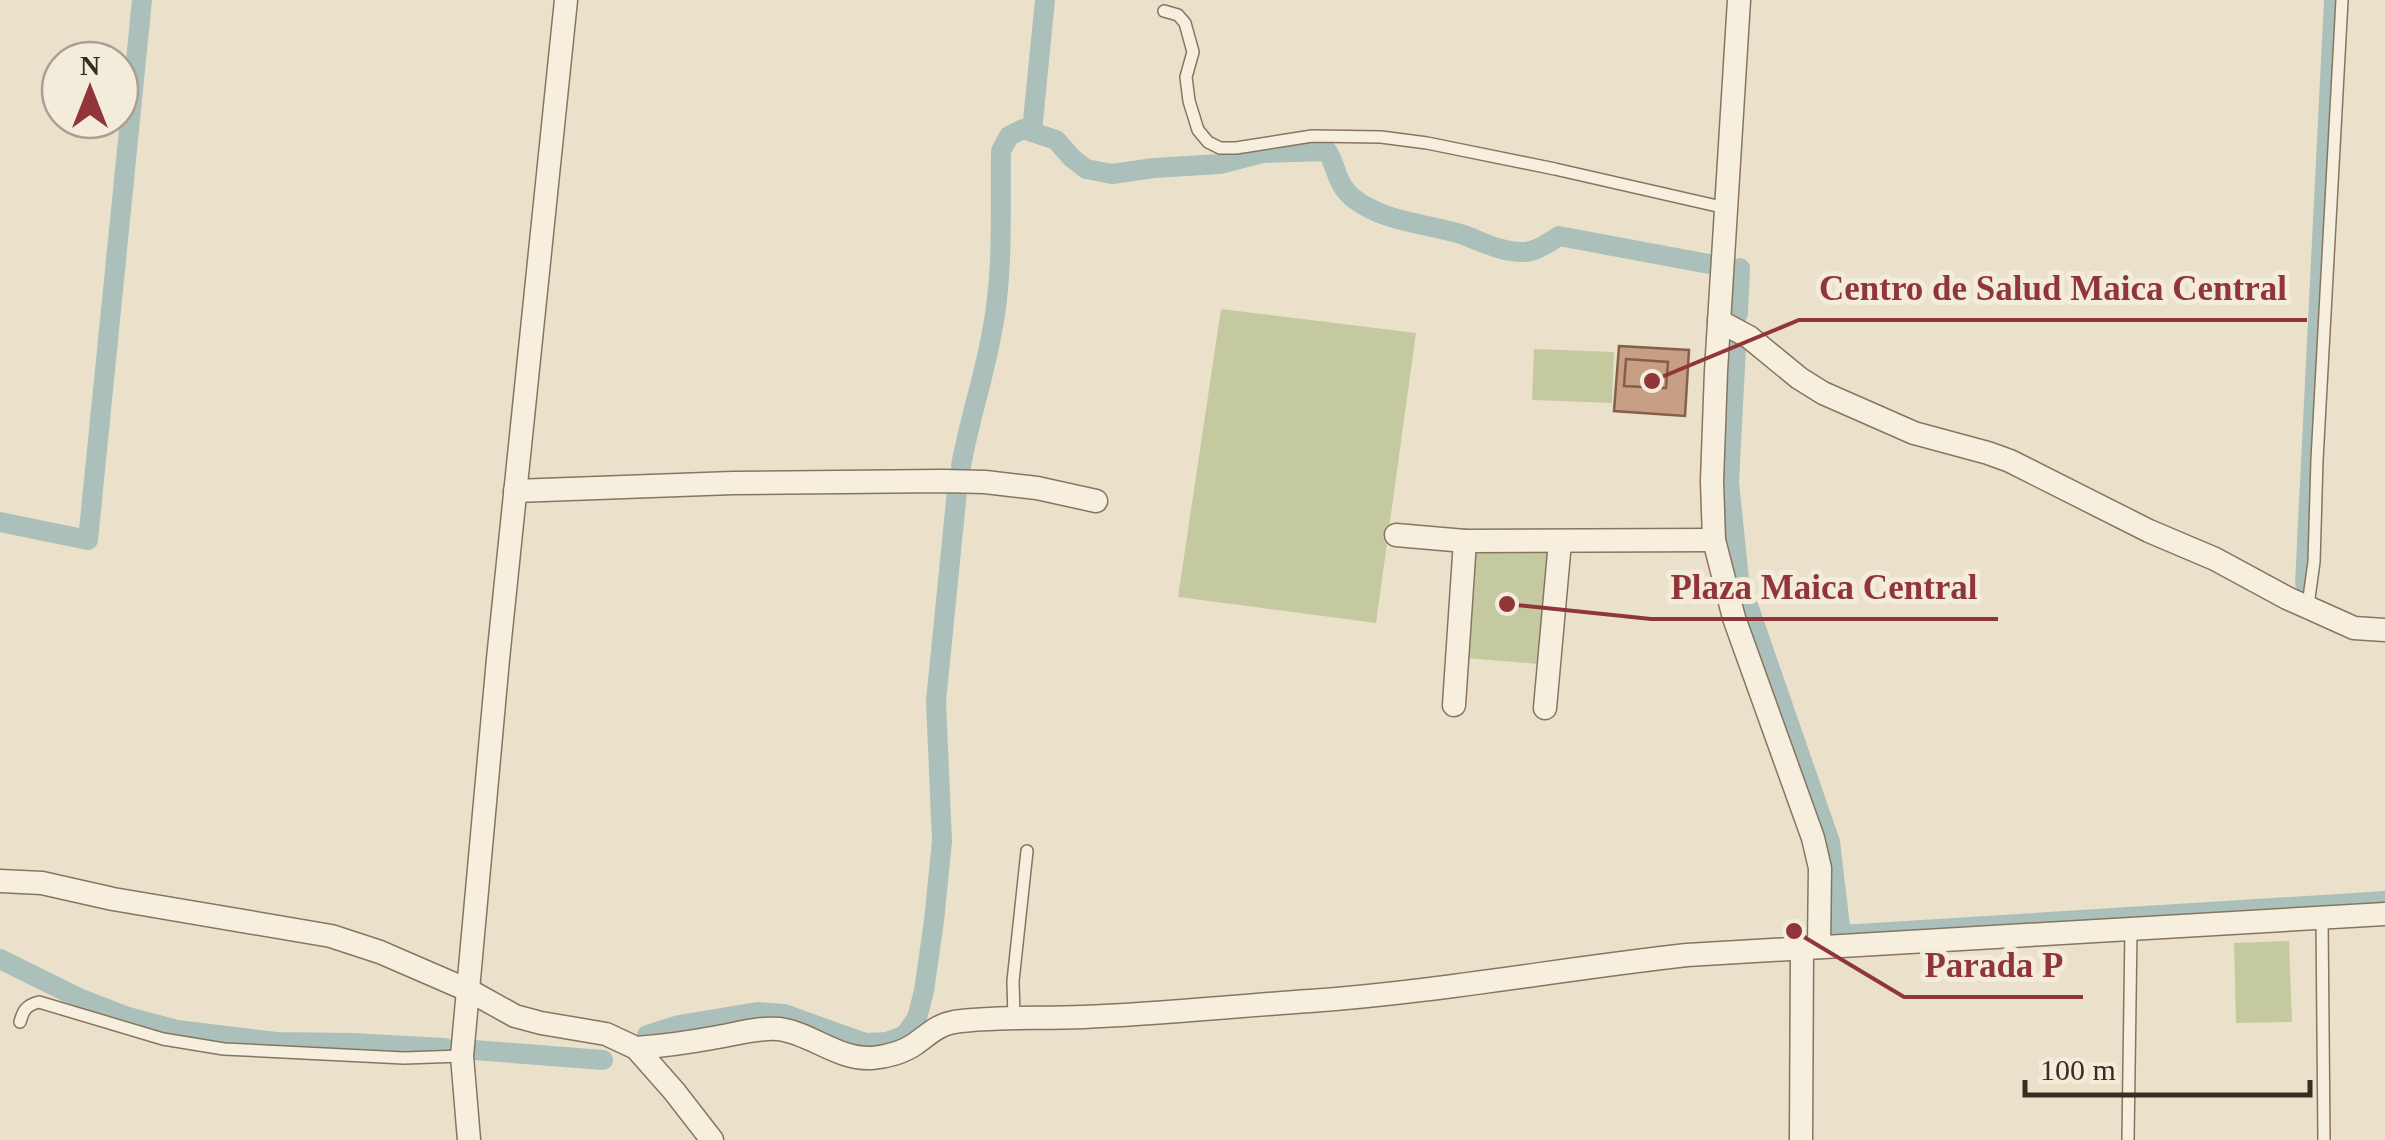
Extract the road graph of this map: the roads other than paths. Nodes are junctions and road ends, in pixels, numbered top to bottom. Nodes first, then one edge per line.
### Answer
1 (566, 0) edge
2 (1740, 0) edge
3 (2342, 0) edge
4 (1164, 11) dead end
5 (1726, 208) junction
6 (1719, 321) junction
7 (515, 492) junction
8 (1096, 501) dead end
9 (1396, 535) dead end
10 (1714, 540) junction
11 (1465, 541) junction
12 (1560, 542) junction
13 (2301, 603) junction
14 (2385, 630) edge
15 (1454, 705) dead end
16 (1545, 708) dead end
17 (1027, 851) dead end
18 (0, 882) edge
19 (2385, 914) edge
20 (2322, 918) junction
21 (2131, 930) junction
22 (1810, 947) junction
23 (470, 991) junction
24 (1014, 1018) junction
25 (20, 1022) dead end
26 (636, 1048) junction
27 (462, 1056) junction
28 (469, 1140) edge
29 (712, 1140) edge
30 (1801, 1140) edge
31 (2128, 1140) edge
32 (2324, 1140) edge

1 - 7 street
2 - 5 street
3 - 13 lane
4 - 5 lane
5 - 6 street
6 - 10 street
6 - 13 street
7 - 8 street
7 - 23 street
9 - 11 street
10 - 12 street
10 - 22 street
11 - 12 street
11 - 15 street
12 - 16 street
13 - 14 street
17 - 24 lane
18 - 23 street
19 - 20 street
20 - 21 street
20 - 32 lane
21 - 22 street
21 - 31 lane
22 - 24 street
22 - 30 street
23 - 26 street
23 - 27 street
24 - 26 street
25 - 27 lane
26 - 29 street
27 - 28 street

